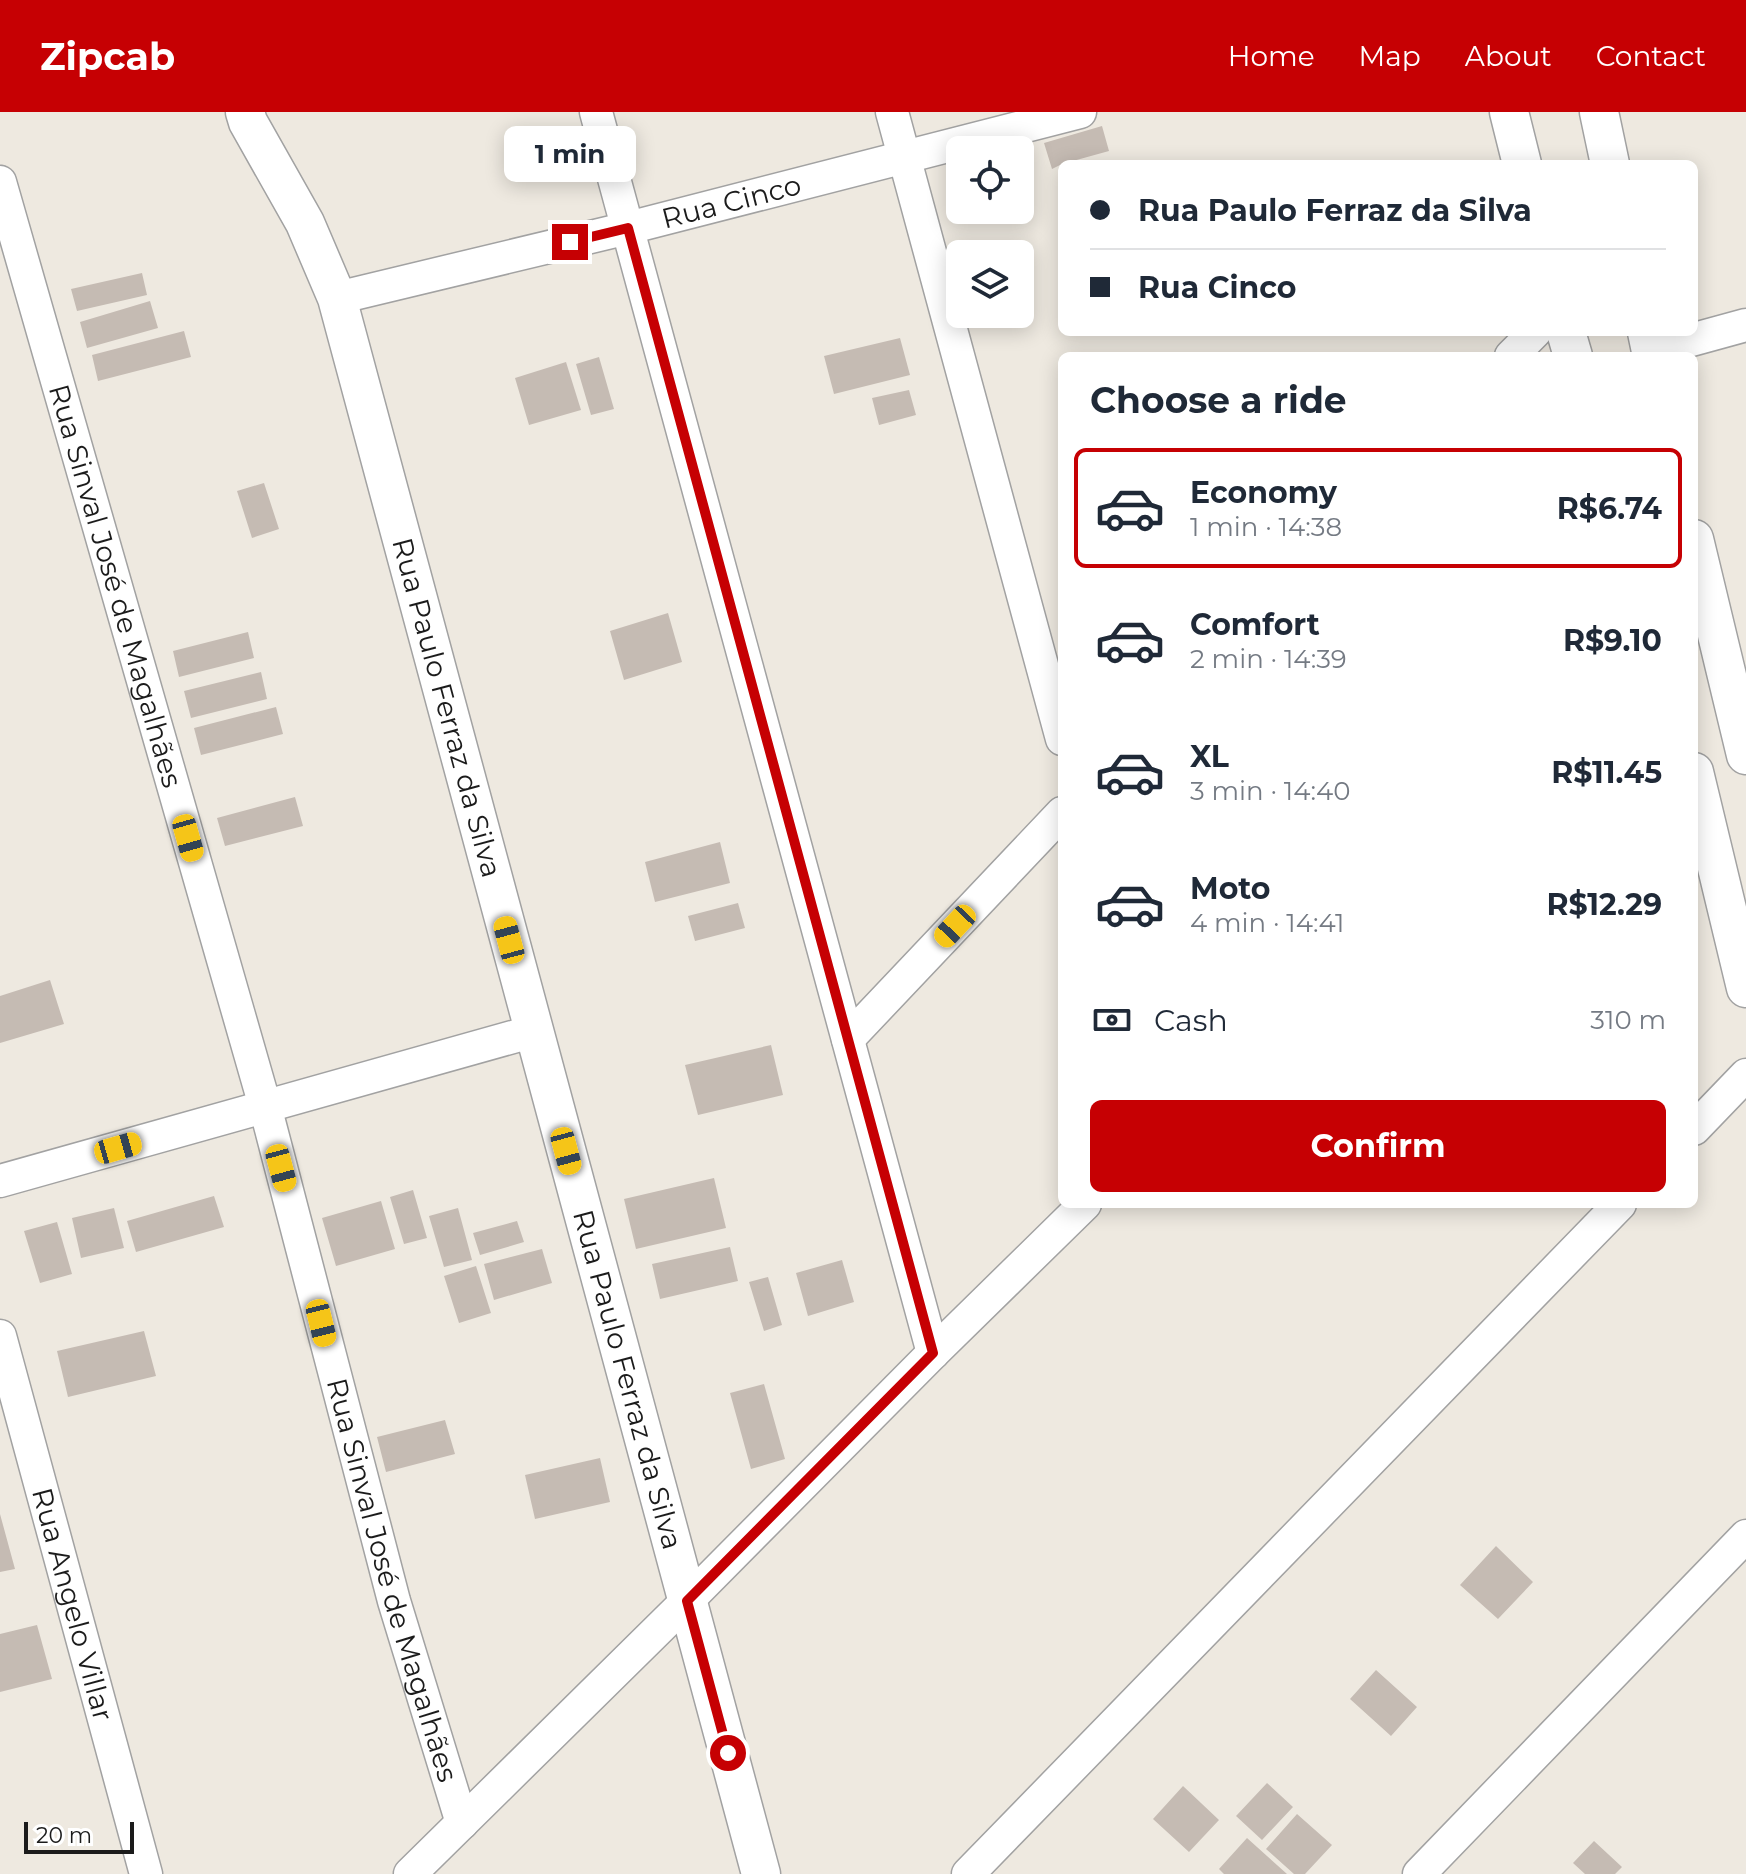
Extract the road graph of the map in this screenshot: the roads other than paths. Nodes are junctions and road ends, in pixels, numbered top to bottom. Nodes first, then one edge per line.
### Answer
1 (245, 112) edge
2 (596, 112) edge
3 (892, 112) edge
4 (1080, 112) edge
5 (1509, 112) edge
6 (1599, 112) edge
7 (904, 157) junction
8 (1521, 160) edge
9 (1609, 160) edge
10 (0, 182) edge
11 (628, 228) junction
12 (337, 298) junction
13 (1746, 325) edge
14 (1531, 336) edge
15 (1696, 336) edge
16 (1698, 336) edge
17 (1650, 346) edge
18 (1515, 352) edge
19 (1698, 576) edge
20 (1704, 631) edge
21 (1058, 724) edge
22 (1746, 755) edge
23 (1698, 789) edge
24 (1058, 817) edge
25 (1746, 988) edge
26 (534, 1031) junction
27 (848, 1039) junction
28 (1746, 1075) edge
29 (265, 1106) junction
30 (1698, 1125) edge
31 (0, 1181) edge
32 (1081, 1208) edge
33 (1616, 1208) edge
34 (0, 1336) edge
35 (933, 1353) junction
36 (1746, 1536) edge
37 (687, 1601) junction
38 (462, 1823) junction
39 (146, 1874) edge
40 (410, 1874) edge
41 (761, 1874) edge
42 (968, 1874) edge
43 (1419, 1874) edge

1 - 12 street, Rua Paulo Ferraz da Silva
2 - 11 street
3 - 7 street
4 - 7 street, Rua Cinco
5 - 8 street
6 - 9 street
7 - 11 street, Rua Cinco
7 - 21 street
10 - 29 street, Rua Sinval José de Magalhães
11 - 12 street, Rua Cinco
11 - 27 street
12 - 26 street, Rua Paulo Ferraz da Silva
13 - 16 street
14 - 18 street
15 - 17 street
19 - 20 street
20 - 22 street
23 - 25 street
24 - 27 street
26 - 29 street
26 - 37 street, Rua Paulo Ferraz da Silva
27 - 35 street
28 - 30 street
29 - 31 street
29 - 38 street, Rua Sinval José de Magalhães
32 - 35 street
33 - 42 street
34 - 39 street, Rua Angelo Villar
35 - 37 street
36 - 43 street
37 - 38 street
37 - 41 street, Rua Paulo Ferraz da Silva
38 - 40 street

